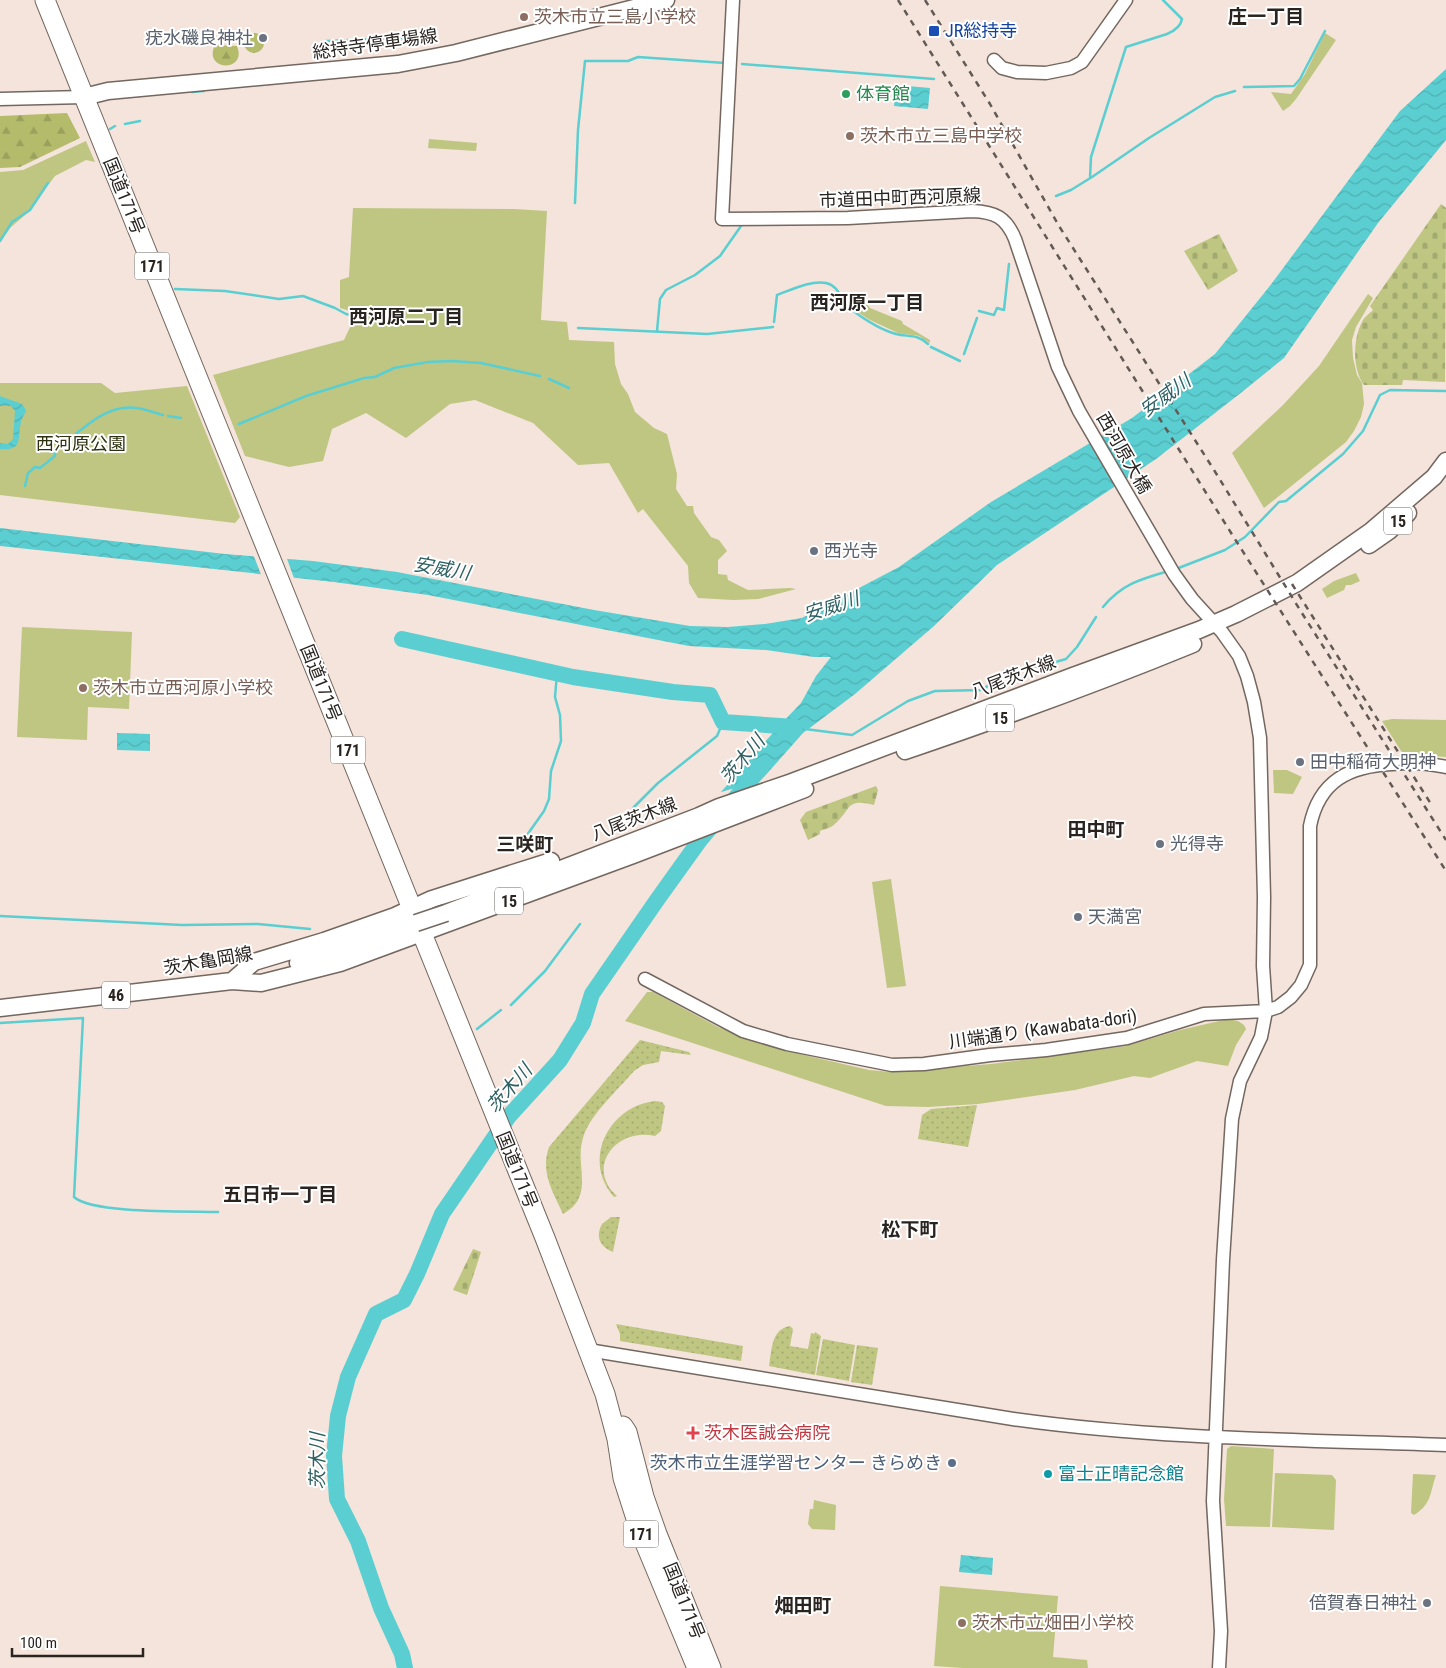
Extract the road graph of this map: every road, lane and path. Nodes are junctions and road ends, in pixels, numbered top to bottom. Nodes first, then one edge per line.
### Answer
1 (45, 0) edge
2 (666, 0) edge
3 (733, 0) edge
4 (1126, 0) edge
5 (994, 60) dead end
6 (84, 97) junction
7 (0, 99) edge
8 (1041, 316) joint
9 (1446, 461) edge
10 (1446, 477) edge
11 (1218, 628) junction
12 (1446, 767) edge
13 (672, 823) junction
14 (650, 844) junction
15 (559, 870) junction
16 (416, 922) junction
17 (645, 979) dead end
18 (232, 980) junction
19 (0, 1008) edge
20 (1266, 1011) junction
21 (588, 1350) junction
22 (606, 1394) junction
23 (627, 1432) junction
24 (1216, 1435) junction
25 (1446, 1444) edge
26 (697, 1668) edge
27 (711, 1668) edge
28 (721, 1668) edge
29 (1219, 1668) edge

1 - 6 highway, 国道171号 / 171
2 - 6 main road, 総持寺停車場線
3 - 8 street, 市道田中町西河原線
4 - 5 street
6 - 7 street
6 - 16 highway, 国道171号 / 171
8 - 11 street, 西河原大橋
9 - 11 main road, 八尾茨木線 / 15
10 - 11 main road, 八尾茨木線 / 15
11 - 13 main road, 八尾茨木線 / 15
11 - 14 main road, 八尾茨木線 / 15
11 - 20 street, 西河原大橋
12 - 20 street, 川端通り (Kawabata-dori)
13 - 15 main road, 八尾茨木線 / 15
13 - 16 main road, 15
14 - 15 main road, 八尾茨木線 / 15
14 - 16 main road, 15
15 - 16 main road, 八尾茨木線 / 15, bridge
16 - 18 main road, 茨木亀岡線 / 46
16 - 18 main road
16 - 18 main road, 46
16 - 21 highway, 国道171号 / 171
17 - 20 street, 川端通り (Kawabata-dori)
18 - 19 main road, 茨木亀岡線 / 46
20 - 24 street, 西河原大橋
21 - 22 highway, 国道171号 / 171
21 - 24 street
22 - 23 highway, 国道171号 / 171
22 - 26 highway, 国道171号 / 171
23 - 27 highway, 国道171号 / 171
23 - 28 highway
24 - 25 street
24 - 29 street, 西河原大橋

